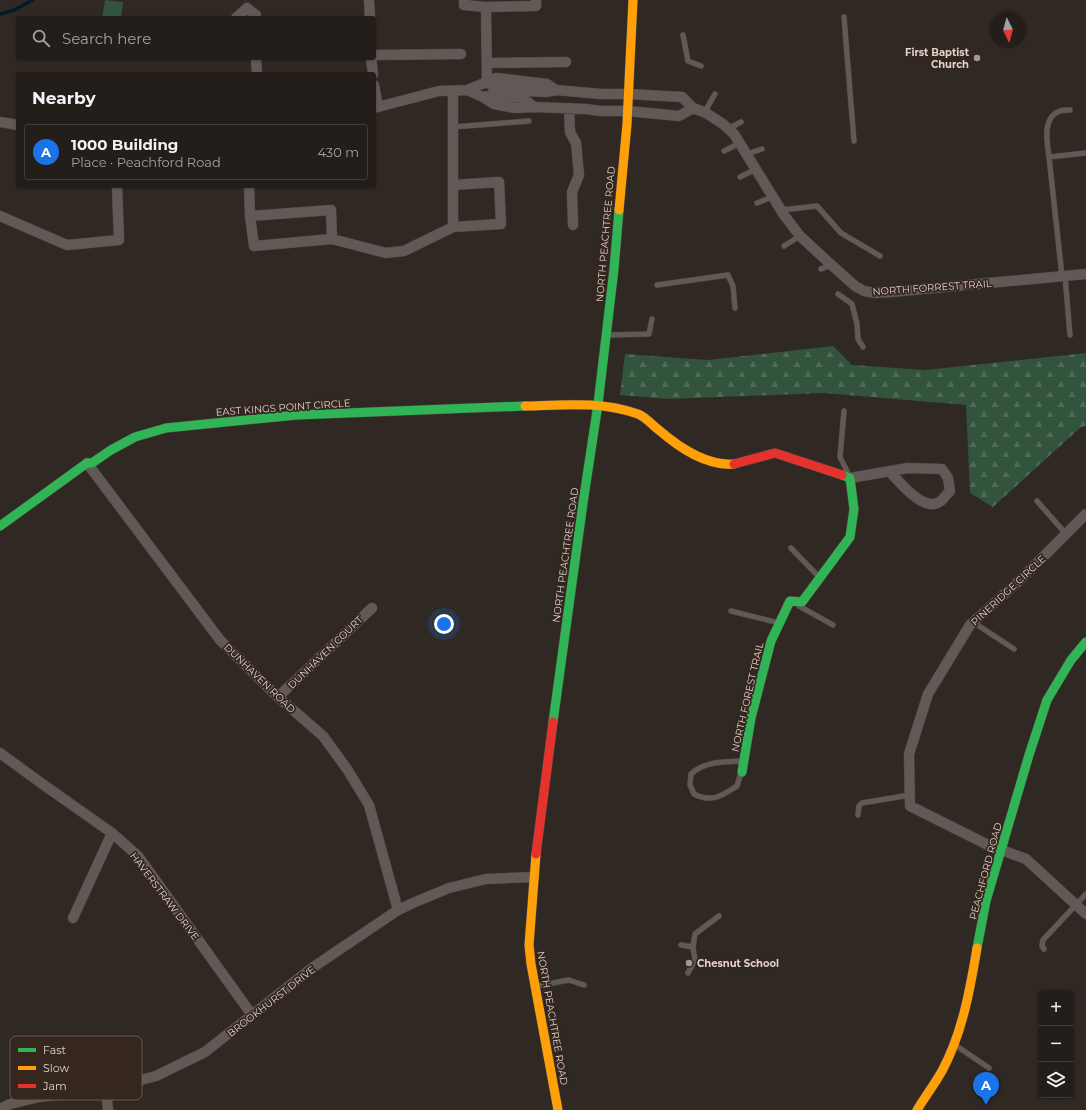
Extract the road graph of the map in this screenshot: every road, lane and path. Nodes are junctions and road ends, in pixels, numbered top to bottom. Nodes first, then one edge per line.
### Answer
1 (369, 0) edge
2 (464, 0) edge
3 (536, 0) edge
4 (633, 0) edge
5 (486, 7) junction
6 (238, 16) edge
7 (256, 16) edge
8 (370, 16) edge
9 (844, 17) dead end
10 (683, 35) dead end
11 (461, 54) dead end
12 (376, 55) edge
13 (256, 60) edge
14 (371, 60) edge
15 (566, 62) dead end
16 (487, 63) junction
17 (701, 66) dead end
18 (256, 72) edge
19 (373, 72) edge
20 (487, 82) junction
21 (467, 90) junction
22 (453, 91) junction
23 (628, 94) junction
24 (715, 94) dead end
25 (376, 107) edge
26 (569, 108) junction
27 (693, 108) junction
28 (1070, 110) dead end
29 (627, 111) junction
30 (704, 113) junction
31 (529, 121) dead end
32 (0, 122) edge
33 (741, 122) dead end
34 (16, 125) edge
35 (453, 127) junction
36 (728, 129) junction
37 (854, 141) dead end
38 (740, 143) junction
39 (762, 149) dead end
40 (724, 151) dead end
41 (1086, 153) edge
42 (747, 154) junction
43 (1049, 157) junction
44 (756, 169) junction
45 (740, 177) dead end
46 (453, 185) junction
47 (117, 188) edge
48 (249, 188) edge
49 (772, 197) junction
50 (757, 203) dead end
51 (781, 210) junction
52 (0, 216) edge
53 (250, 216) junction
54 (573, 225) dead end
55 (453, 226) junction
56 (800, 236) junction
57 (332, 239) junction
58 (784, 246) dead end
59 (880, 256) dead end
60 (831, 265) junction
61 (821, 269) dead end
62 (1086, 274) edge
63 (1063, 276) junction
64 (657, 285) dead end
65 (838, 294) dead end
66 (735, 308) dead end
67 (652, 320) dead end
68 (606, 335) junction
69 (1070, 335) dead end
70 (862, 347) dead end
71 (598, 404) junction
72 (844, 411) dead end
73 (86, 463) junction
74 (889, 471) junction
75 (850, 478) junction
76 (1037, 501) dead end
77 (1086, 514) edge
78 (0, 526) edge
79 (1066, 534) junction
80 (791, 548) dead end
81 (820, 578) junction
82 (790, 601) junction
83 (372, 608) dead end
84 (731, 611) dead end
85 (973, 622) junction
86 (780, 623) junction
87 (833, 626) dead end
88 (1086, 642) edge
89 (1014, 649) dead end
90 (278, 697) junction
91 (0, 753) edge
92 (744, 761) junction
93 (742, 772) joint
94 (910, 795) junction
95 (858, 815) dead end
96 (112, 833) junction
97 (1002, 850) junction
98 (534, 877) junction
99 (1086, 894) edge
100 (1075, 904) junction
101 (398, 910) junction
102 (1086, 914) edge
103 (719, 916) dead end
104 (73, 918) dead end
105 (681, 945) dead end
106 (693, 947) junction
107 (1044, 949) dead end
108 (688, 973) dead end
109 (584, 985) dead end
110 (535, 987) junction
111 (252, 1015) junction
112 (954, 1044) junction
113 (989, 1068) dead end
114 (142, 1080) edge
115 (27, 1100) edge
116 (107, 1100) edge
117 (0, 1109) edge
118 (108, 1110) edge
119 (558, 1110) edge
120 (917, 1110) edge

1 - 8 street
2 - 5 street
3 - 5 street
4 - 23 street, NORTH PEACHTREE ROAD
5 - 16 street
6 - 7 street
9 - 37 lane
10 - 17 lane
11 - 12 street
13 - 18 street
14 - 19 street
15 - 16 street
16 - 20 street
20 - 21 street, NORTH FORREST TRAIL
20 - 23 street, NORTH FORREST TRAIL
21 - 22 street
21 - 26 street
22 - 25 street
22 - 35 street
23 - 27 street, NORTH FORREST TRAIL
23 - 29 street, NORTH PEACHTREE ROAD
24 - 30 lane
26 - 29 street
26 - 54 street
27 - 29 street
27 - 30 street, NORTH FORREST TRAIL
28 - 43 lane
29 - 68 street, NORTH PEACHTREE ROAD
30 - 36 street, NORTH FORREST TRAIL
31 - 35 lane
32 - 34 street
33 - 36 lane
35 - 46 street
36 - 38 street, NORTH FORREST TRAIL
38 - 40 lane
38 - 42 street, NORTH FORREST TRAIL
39 - 42 lane
41 - 43 lane
42 - 44 street, NORTH FORREST TRAIL
43 - 63 lane
44 - 45 lane
44 - 49 street, NORTH FORREST TRAIL
46 - 55 street
46 - 55 street
47 - 52 street
48 - 53 street
49 - 50 lane
49 - 51 street, NORTH FORREST TRAIL
51 - 56 street, NORTH FORREST TRAIL
51 - 59 lane
53 - 57 street
53 - 57 street
55 - 57 street
56 - 58 lane
56 - 60 street, NORTH FORREST TRAIL
60 - 61 lane
60 - 63 street, NORTH FORREST TRAIL
62 - 63 street, NORTH FORREST TRAIL
63 - 69 lane
64 - 66 lane
65 - 70 lane
67 - 68 lane
68 - 71 street, NORTH PEACHTREE ROAD
71 - 73 street, EAST KINGS POINT CIRCLE
71 - 75 street
71 - 98 street, NORTH PEACHTREE ROAD
72 - 75 lane
73 - 78 street, EAST KINGS POINT CIRCLE
73 - 90 street, DUNHAVEN ROAD
74 - 74 street
74 - 75 street
75 - 81 street
76 - 79 lane
77 - 79 street, PINERIDGE CIRCLE
79 - 85 street, PINERIDGE CIRCLE
80 - 81 lane
81 - 82 street
82 - 86 street, NORTH FOREST TRAIL
82 - 87 lane
83 - 90 street, DUNHAVEN COURT
84 - 86 lane
85 - 89 lane
85 - 94 street, PINERIDGE CIRCLE
86 - 92 street, NORTH FOREST TRAIL
88 - 97 street, PEACHFORD ROAD
90 - 101 street, DUNHAVEN ROAD
91 - 96 street, HAVERSTRAW DRIVE
92 - 93 street, NORTH FOREST TRAIL
92 - 93 lane
94 - 95 lane
94 - 97 street, PINERIDGE CIRCLE
96 - 104 street
96 - 111 street, HAVERSTRAW DRIVE
97 - 100 street
97 - 112 street, PEACHFORD ROAD
98 - 101 street, BROOKHURST DRIVE
98 - 110 street, NORTH PEACHTREE ROAD
99 - 100 lane
100 - 102 street
100 - 107 lane
101 - 111 street, BROOKHURST DRIVE
103 - 106 lane
105 - 106 lane
106 - 108 lane
109 - 110 lane
110 - 119 street, NORTH PEACHTREE ROAD
111 - 114 street, BROOKHURST DRIVE
112 - 113 lane
112 - 120 street, PEACHFORD ROAD
115 - 117 street, BROOKHURST DRIVE
116 - 118 street

